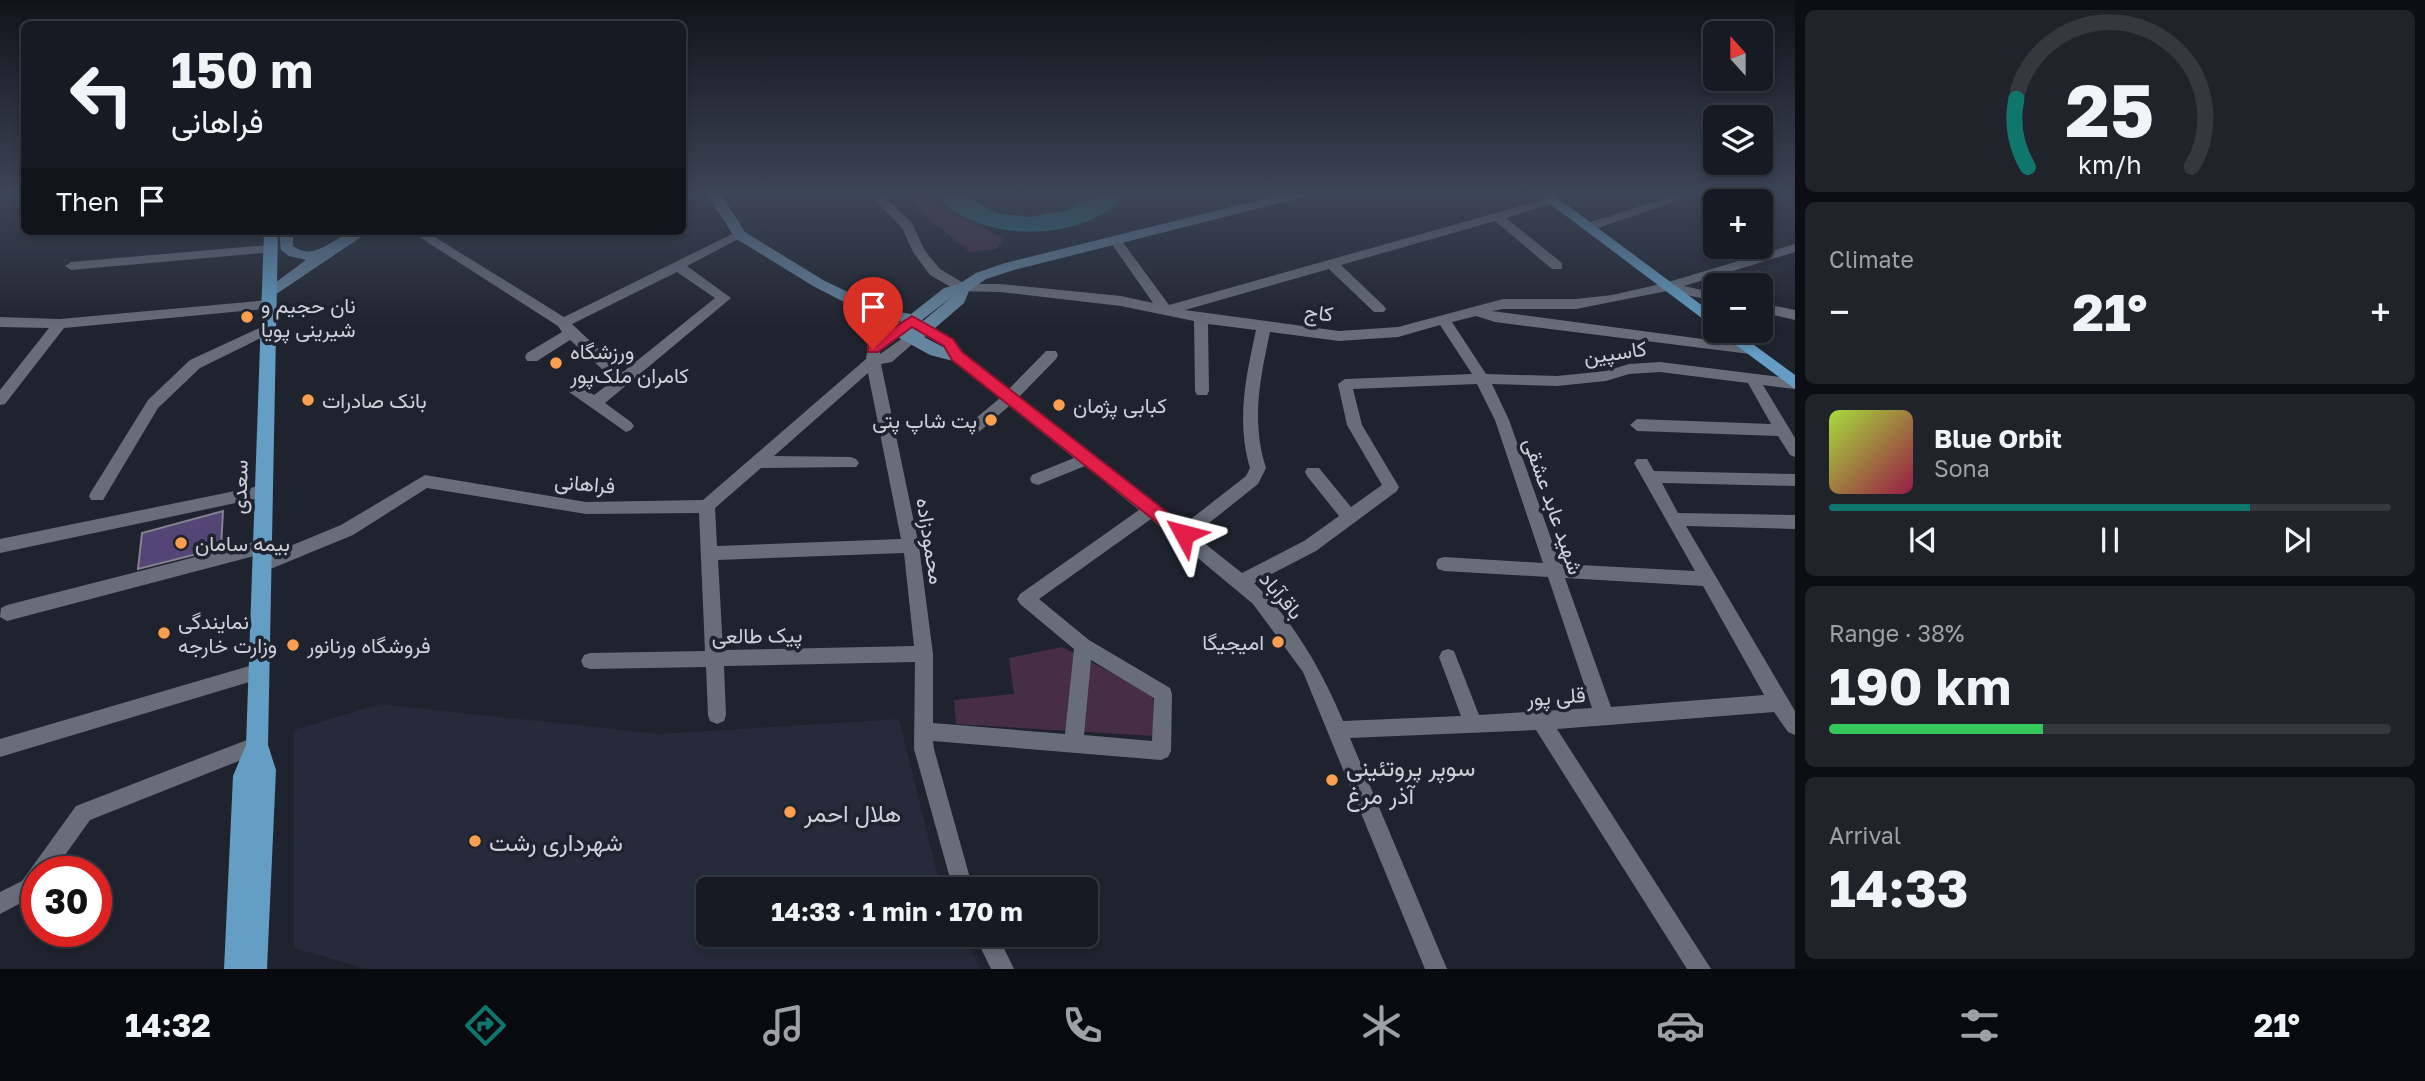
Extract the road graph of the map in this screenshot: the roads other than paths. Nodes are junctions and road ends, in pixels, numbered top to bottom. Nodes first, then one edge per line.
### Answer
1 (270, 239) edge
2 (286, 239) edge
3 (349, 239) edge
4 (430, 239) edge
5 (732, 239) edge
6 (747, 239) edge
7 (914, 239) edge
8 (1118, 239) edge
9 (1414, 239) edge
10 (1524, 239) edge
11 (1604, 239) edge
12 (1115, 240) junction
13 (1795, 248) edge
14 (269, 249) junction
15 (328, 251) junction
16 (1331, 263) junction
17 (71, 266) dead end
18 (678, 266) junction
19 (1557, 266) dead end
20 (1667, 287) junction
21 (963, 288) junction
22 (1703, 294) edge
23 (269, 299) junction
24 (1379, 309) dead end
25 (1166, 310) junction
26 (1773, 310) edge
27 (1477, 311) junction
28 (1703, 314) edge
29 (1795, 314) edge
30 (1201, 318) junction
31 (1444, 320) junction
32 (0, 322) edge
33 (60, 324) junction
34 (1264, 327) junction
35 (567, 328) junction
36 (268, 329) junction
37 (912, 329) junction
38 (1742, 343) edge
39 (1750, 349) junction
40 (1051, 355) dead end
41 (957, 356) joint
42 (532, 357) dead end
43 (873, 361) junction
44 (622, 379) junction
45 (1482, 379) junction
46 (1753, 380) junction
47 (1795, 384) edge
48 (575, 388) dead end
49 (1202, 391) dead end
50 (1010, 397) junction
51 (0, 399) edge
52 (595, 402) junction
53 (1637, 425) dead end
54 (626, 426) dead end
55 (974, 428) dead end
56 (1782, 430) junction
57 (1795, 451) edge
58 (1087, 459) junction
59 (757, 462) junction
60 (851, 463) dead end
61 (1313, 472) dead end
62 (1038, 479) dead end
63 (1795, 480) edge
64 (264, 491) junction
65 (97, 496) dead end
66 (707, 506) junction
67 (1152, 510) junction
68 (1350, 517) junction
69 (1673, 519) junction
70 (1795, 522) edge
71 (1184, 534) junction
72 (0, 546) edge
73 (911, 546) junction
74 (709, 553) junction
75 (262, 556) junction
76 (1444, 564) dead end
77 (1554, 570) junction
78 (1705, 579) junction
79 (1241, 582) junction
80 (7, 613) dead end
81 (1083, 646) junction
82 (924, 654) junction
83 (1448, 657) dead end
84 (714, 659) junction
85 (590, 661) dead end
86 (259, 671) junction
87 (1778, 703) junction
88 (717, 715) dead end
89 (1604, 715) junction
90 (1541, 721) junction
91 (1473, 724) junction
92 (1795, 726) edge
93 (1337, 730) junction
94 (924, 731) junction
95 (1074, 744) junction
96 (257, 745) junction
97 (0, 748) edge
98 (52, 856) edge
99 (960, 877) edge
100 (21, 892) edge
101 (0, 903) edge
102 (992, 947) edge
103 (236, 969) edge
104 (255, 969) edge
105 (1003, 969) edge
106 (1436, 969) edge
107 (1700, 969) edge

1 - 14 main road, سعدی
2 - 15 street
3 - 15 street
4 - 35 street
5 - 18 street
6 - 37 street, باقرآباد
7 - 21 street
8 - 12 street
9 - 16 street
10 - 19 street
11 - 20 main road
12 - 21 street
12 - 25 street
13 - 20 street, کاج
14 - 17 street
14 - 23 main road, سعدی
15 - 23 street
16 - 24 street
16 - 25 street
18 - 35 street
18 - 44 street
20 - 22 street
20 - 27 street, کاج
20 - 28 main road
21 - 25 street, کاج
21 - 37 street
23 - 33 street
23 - 36 main road, سعدی
25 - 30 street, کاج
26 - 29 street
27 - 31 street, کاج
27 - 39 street
30 - 34 street, کاج
30 - 49 street
31 - 34 street, کاج
31 - 45 street, شهید عابد عشقی
32 - 33 street
33 - 51 street
34 - 71 street
35 - 42 street
35 - 44 street
36 - 64 main road, سعدی
36 - 65 street
37 - 41 street, باقرآباد
37 - 43 street
38 - 39 main road
39 - 47 main road
40 - 50 street
41 - 50 street, باقرآباد
43 - 59 street
43 - 73 street, محمودزاده
44 - 52 street
45 - 46 street, کاسپین
45 - 68 street, کاسپین
45 - 77 street, شهید عابد عشقی
46 - 47 street, کاسپین
46 - 56 street
48 - 52 street
50 - 55 street
50 - 58 street, باقرآباد
52 - 54 street
53 - 56 street
56 - 57 street
58 - 62 street
58 - 67 street, باقرآباد
59 - 60 street
59 - 66 street
61 - 68 street
63 - 69 street
64 - 72 street
64 - 75 main road, سعدی
66 - 74 street
66 - 75 street, فراهانی
67 - 71 street, باقرآباد
67 - 81 street
68 - 79 street
69 - 70 street
69 - 78 street
71 - 79 street, باقرآباد
73 - 74 street
73 - 82 street, محمودزاده
74 - 84 street
75 - 80 street, فراهانی
75 - 86 main road, سعدی
76 - 77 street
77 - 78 street
77 - 89 street, شهید عابد عشقی
78 - 87 street
79 - 93 street, باقرآباد
81 - 95 street
81 - 95 street
82 - 84 street, پیک طالعی
82 - 94 street, محمودزاده
83 - 91 street
84 - 85 street, پیک طالعی
84 - 88 street
86 - 96 main road, سعدی
86 - 97 street
87 - 89 street, قلی پور
87 - 92 street
89 - 90 street, قلی پور
90 - 91 street, قلی پور
90 - 107 street
91 - 93 street, قلی پور
93 - 106 street, باقرآباد
94 - 95 street
94 - 99 street, محمودزاده
96 - 98 street
96 - 103 main road, سعدی
96 - 104 main road, سعدی
100 - 101 street
102 - 105 street

